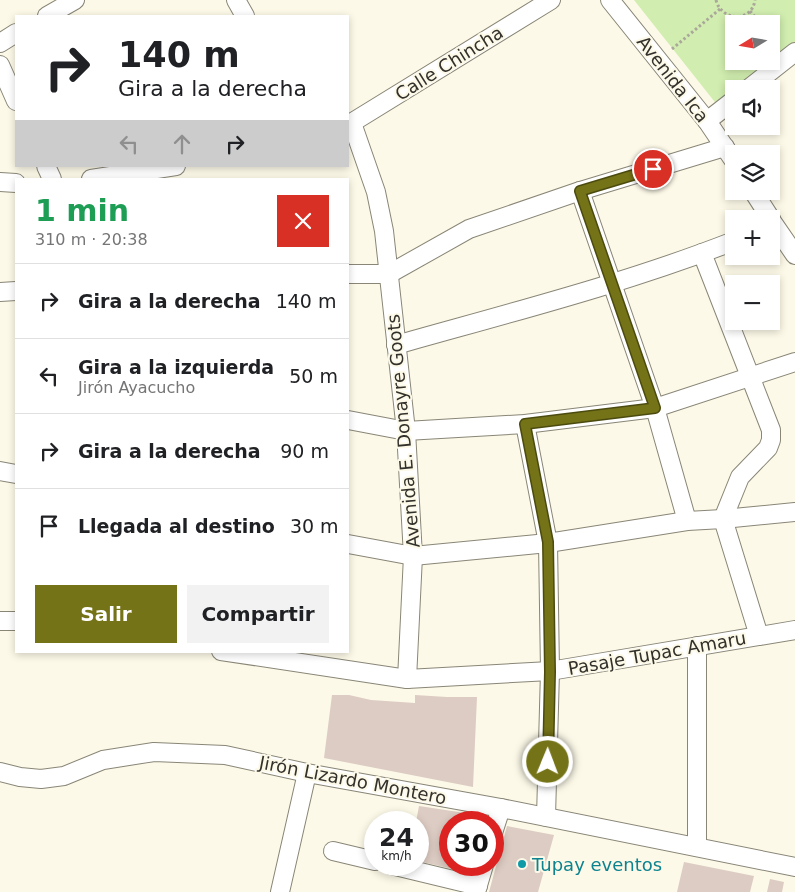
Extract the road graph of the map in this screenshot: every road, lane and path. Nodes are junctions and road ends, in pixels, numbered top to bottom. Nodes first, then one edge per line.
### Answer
1 (75, 0) edge
2 (236, 0) edge
3 (551, 0) edge
4 (610, 0) edge
5 (716, 0) edge
6 (755, 0) edge
7 (720, 9) junction
8 (750, 11) junction
9 (48, 15) edge
10 (244, 15) edge
11 (753, 15) edge
12 (15, 34) edge
13 (0, 42) edge
14 (672, 49) dead end
15 (795, 52) edge
16 (0, 65) edge
17 (759, 80) edge
18 (15, 99) edge
19 (725, 107) edge
20 (706, 121) junction
21 (350, 124) edge
22 (725, 148) edge
23 (725, 155) edge
24 (169, 171) edge
25 (101, 178) edge
26 (0, 182) edge
27 (15, 182) edge
28 (580, 191) junction
29 (780, 233) edge
30 (725, 245) edge
31 (702, 254) junction
32 (795, 255) edge
33 (349, 274) edge
34 (389, 274) junction
35 (613, 284) junction
36 (15, 291) edge
37 (0, 292) edge
38 (396, 345) junction
39 (795, 362) edge
40 (750, 377) junction
41 (655, 408) junction
42 (349, 420) edge
43 (525, 424) junction
44 (406, 431) junction
45 (0, 471) edge
46 (15, 474) edge
47 (795, 512) edge
48 (724, 519) junction
49 (687, 521) junction
50 (548, 542) junction
51 (349, 544) edge
52 (413, 556) junction
53 (0, 621) edge
54 (15, 621) edge
55 (795, 630) edge
56 (759, 636) junction
57 (697, 646) junction
58 (234, 653) edge
59 (550, 672) junction
60 (407, 679) junction
61 (0, 772) edge
62 (307, 773) junction
63 (501, 808) junction
64 (500, 811) edge
65 (546, 816) junction
66 (697, 847) junction
67 (334, 851) dead end
68 (364, 858) edge
69 (795, 867) edge
70 (429, 876) edge
71 (481, 876) edge
72 (477, 889) edge
73 (280, 892) edge

1 - 9 street
2 - 10 street
3 - 21 street, Calle Chincha
4 - 20 street, Avenida Ica
5 - 7 path
6 - 8 path
7 - 8 path
7 - 14 path
8 - 11 path
12 - 13 street
15 - 17 street
16 - 18 street
19 - 20 street
20 - 22 street, Avenida Ica
21 - 34 street, Avenida E. Donayre Goots
23 - 28 street
24 - 25 street
26 - 27 street
28 - 34 street
28 - 35 street
29 - 32 street
30 - 31 street
31 - 35 street
31 - 40 street
33 - 34 street
34 - 38 street, Avenida E. Donayre Goots
35 - 38 street
35 - 41 street
36 - 37 street
38 - 44 street, Avenida E. Donayre Goots
39 - 40 street
40 - 41 street
40 - 48 street
41 - 43 street
41 - 49 street
42 - 44 street
43 - 44 street
43 - 50 street
44 - 52 street, Avenida E. Donayre Goots
45 - 46 street
47 - 48 street
48 - 49 street
48 - 56 street
49 - 50 street
50 - 52 street
50 - 59 street
51 - 52 street
52 - 60 street, Avenida E. Donayre Goots
53 - 54 street
55 - 56 street, Pasaje Tupac Amaru
56 - 57 street, Pasaje Tupac Amaru
57 - 59 street, Pasaje Tupac Amaru
57 - 66 street
58 - 60 street, Pasaje Tupac Amaru
59 - 60 street, Pasaje Tupac Amaru
59 - 65 street
61 - 62 street, Jirón Lizardo Montero
62 - 63 street, Jirón Lizardo Montero
62 - 73 street
63 - 64 street
63 - 65 street, Jirón Lizardo Montero
65 - 66 street, Jirón Lizardo Montero
66 - 69 street, Jirón Lizardo Montero
67 - 68 street
70 - 72 street
71 - 72 street

